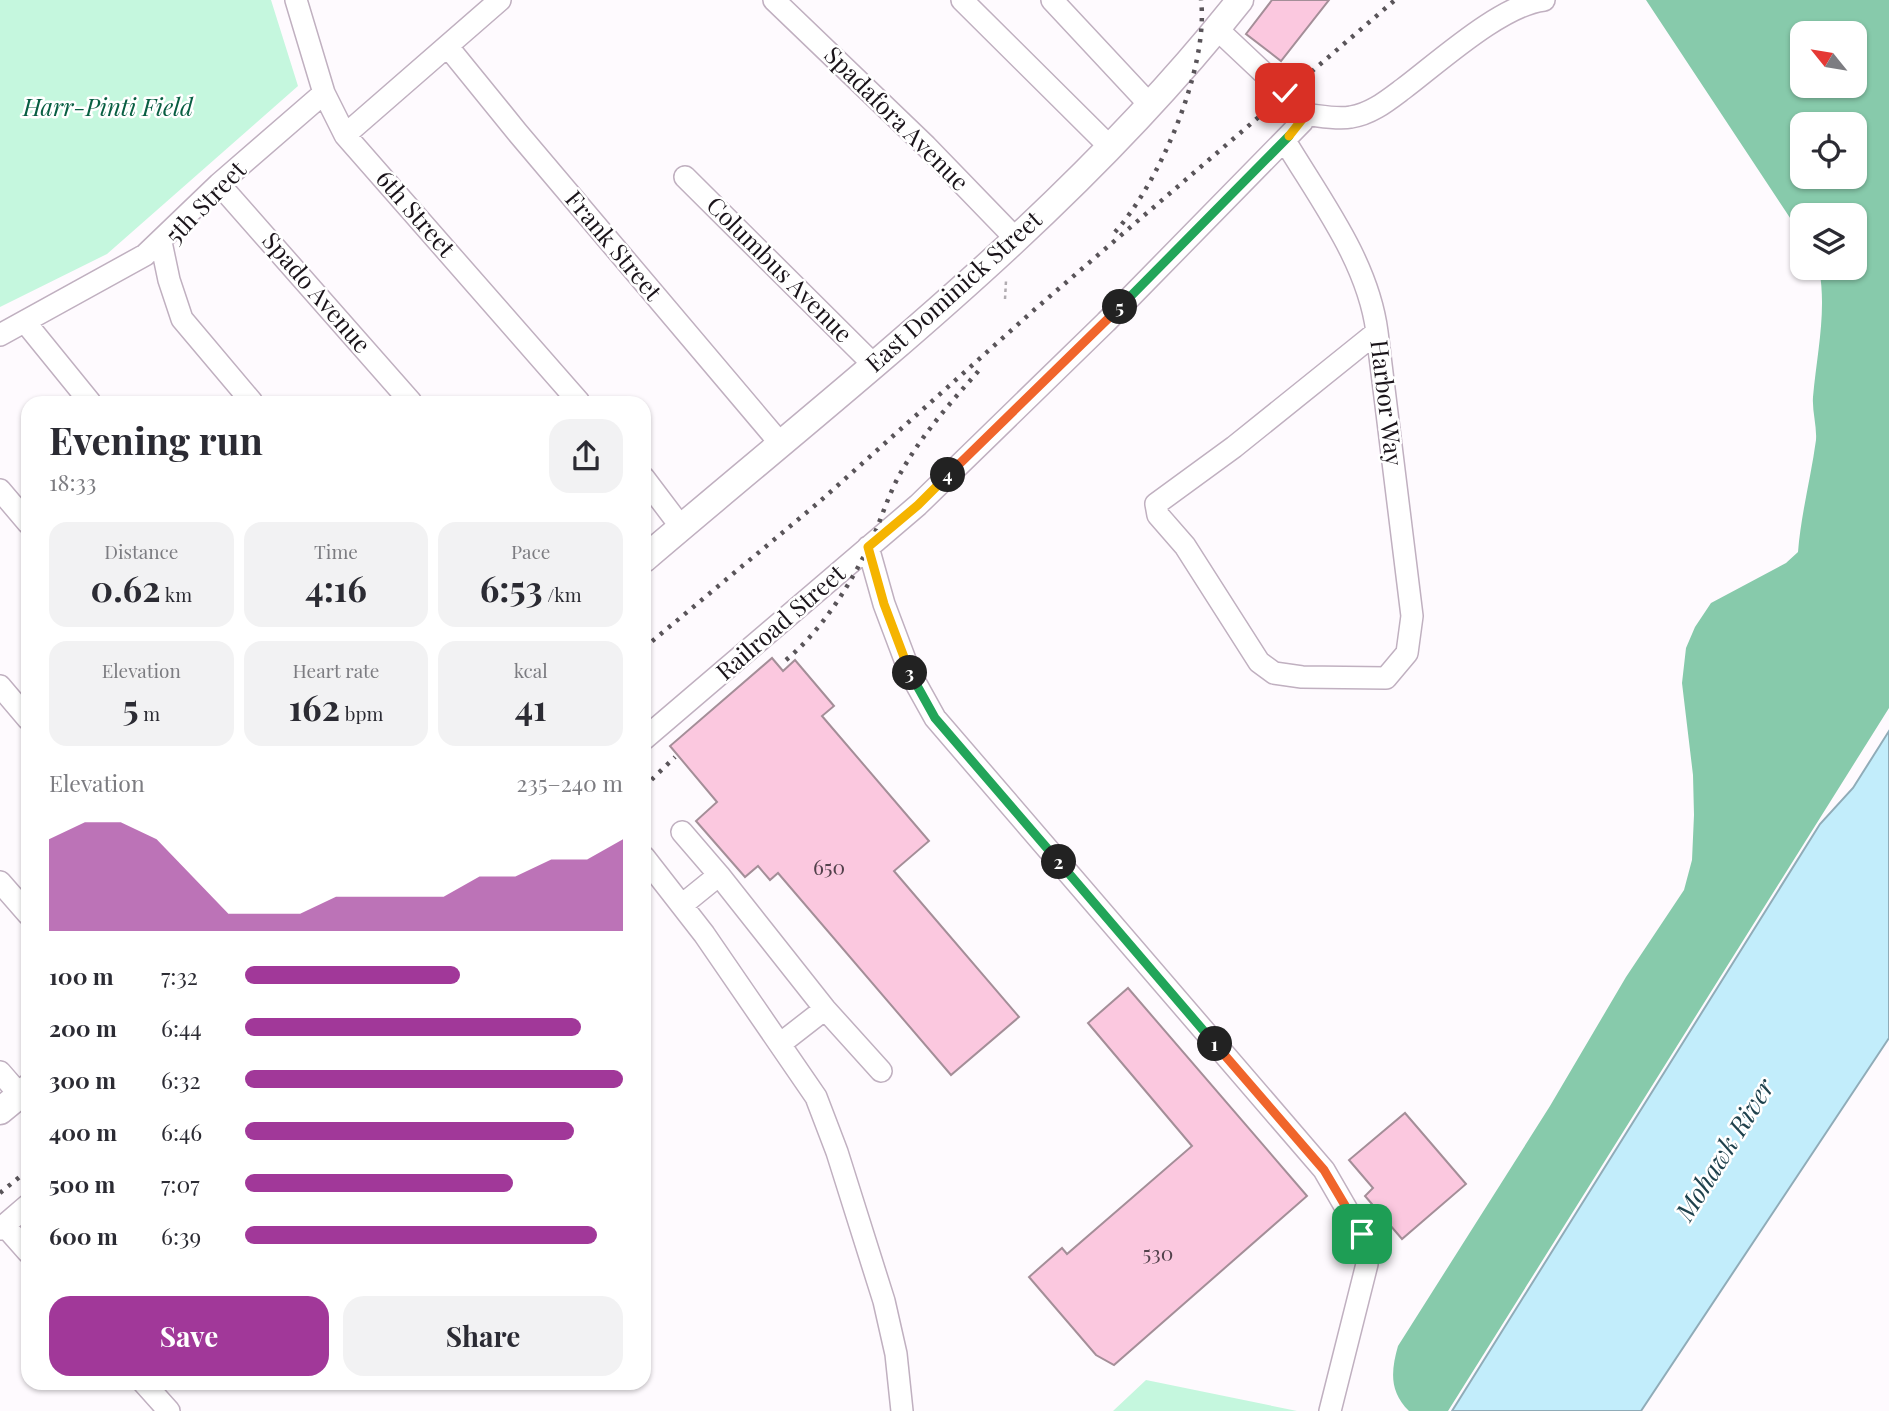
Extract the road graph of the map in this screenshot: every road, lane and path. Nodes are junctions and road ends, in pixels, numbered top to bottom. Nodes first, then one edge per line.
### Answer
1 (296, 0) edge
2 (500, 0) edge
3 (774, 0) edge
4 (962, 0) edge
5 (1052, 0) edge
6 (1240, 0) edge
7 (1544, 0) edge
8 (1217, 29) junction
9 (448, 47) junction
10 (324, 93) junction
11 (1150, 105) junction
12 (1302, 114) junction
13 (345, 135) junction
14 (1285, 141) junction
15 (1110, 147) junction
16 (685, 177) dead end
17 (219, 184) junction
18 (1016, 239) junction
19 (161, 242) junction
20 (1006, 281) dead end
21 (1005, 299) dead end
22 (25, 321) junction
23 (1377, 332) junction
24 (0, 335) edge
25 (873, 364) junction
26 (85, 396) edge
27 (247, 396) edge
28 (406, 396) edge
29 (574, 396) edge
30 (780, 443) junction
31 (651, 487) edge
32 (0, 489) edge
33 (21, 514) edge
34 (681, 527) junction
35 (868, 547) junction
36 (651, 553) edge
37 (0, 686) edge
38 (21, 711) edge
39 (651, 733) edge
40 (682, 832) dead end
41 (651, 867) edge
42 (719, 874) junction
43 (0, 882) edge
44 (682, 905) junction
45 (21, 907) edge
46 (825, 1009) junction
47 (780, 1044) junction
48 (881, 1071) dead end
49 (0, 1072) edge
50 (16, 1098) edge
51 (21, 1211) edge
52 (2, 1227) edge
53 (21, 1245) edge
54 (150, 1390) edge
55 (169, 1411) edge
56 (902, 1411) edge
57 (1330, 1411) edge

1 - 10 street, 6th Street
2 - 9 street
3 - 18 street, Spadafora Avenue
4 - 15 street
5 - 11 street
6 - 8 main road, East Dominick Street
7 - 12 street
8 - 11 main road, East Dominick Street
8 - 12 street
9 - 13 street
9 - 30 street, Frank Street
10 - 13 street, 6th Street
10 - 17 street, 5th Street
11 - 15 main road, East Dominick Street
12 - 14 street, Railroad Street
13 - 29 street, 6th Street
14 - 23 street, Harbor Way
14 - 35 street, Railroad Street
15 - 18 main road, East Dominick Street
16 - 25 street, Columbus Avenue
17 - 19 street, 5th Street
17 - 28 street, Spado Avenue
18 - 25 main road, East Dominick Street
19 - 22 street
19 - 27 street, 5th Street
20 - 21 path
22 - 24 street
22 - 26 street
23 - 23 street, Harbor Way
25 - 30 main road, East Dominick Street
30 - 34 main road, East Dominick Street
31 - 34 street
32 - 33 street
34 - 36 main road, East Dominick Street
35 - 39 street, Railroad Street
35 - 57 street
37 - 38 street
40 - 42 street
41 - 44 street
42 - 44 street
42 - 46 street
43 - 45 street
44 - 47 street
46 - 47 street
46 - 48 street
47 - 56 street
49 - 50 street
51 - 52 street
52 - 53 street
54 - 55 street

